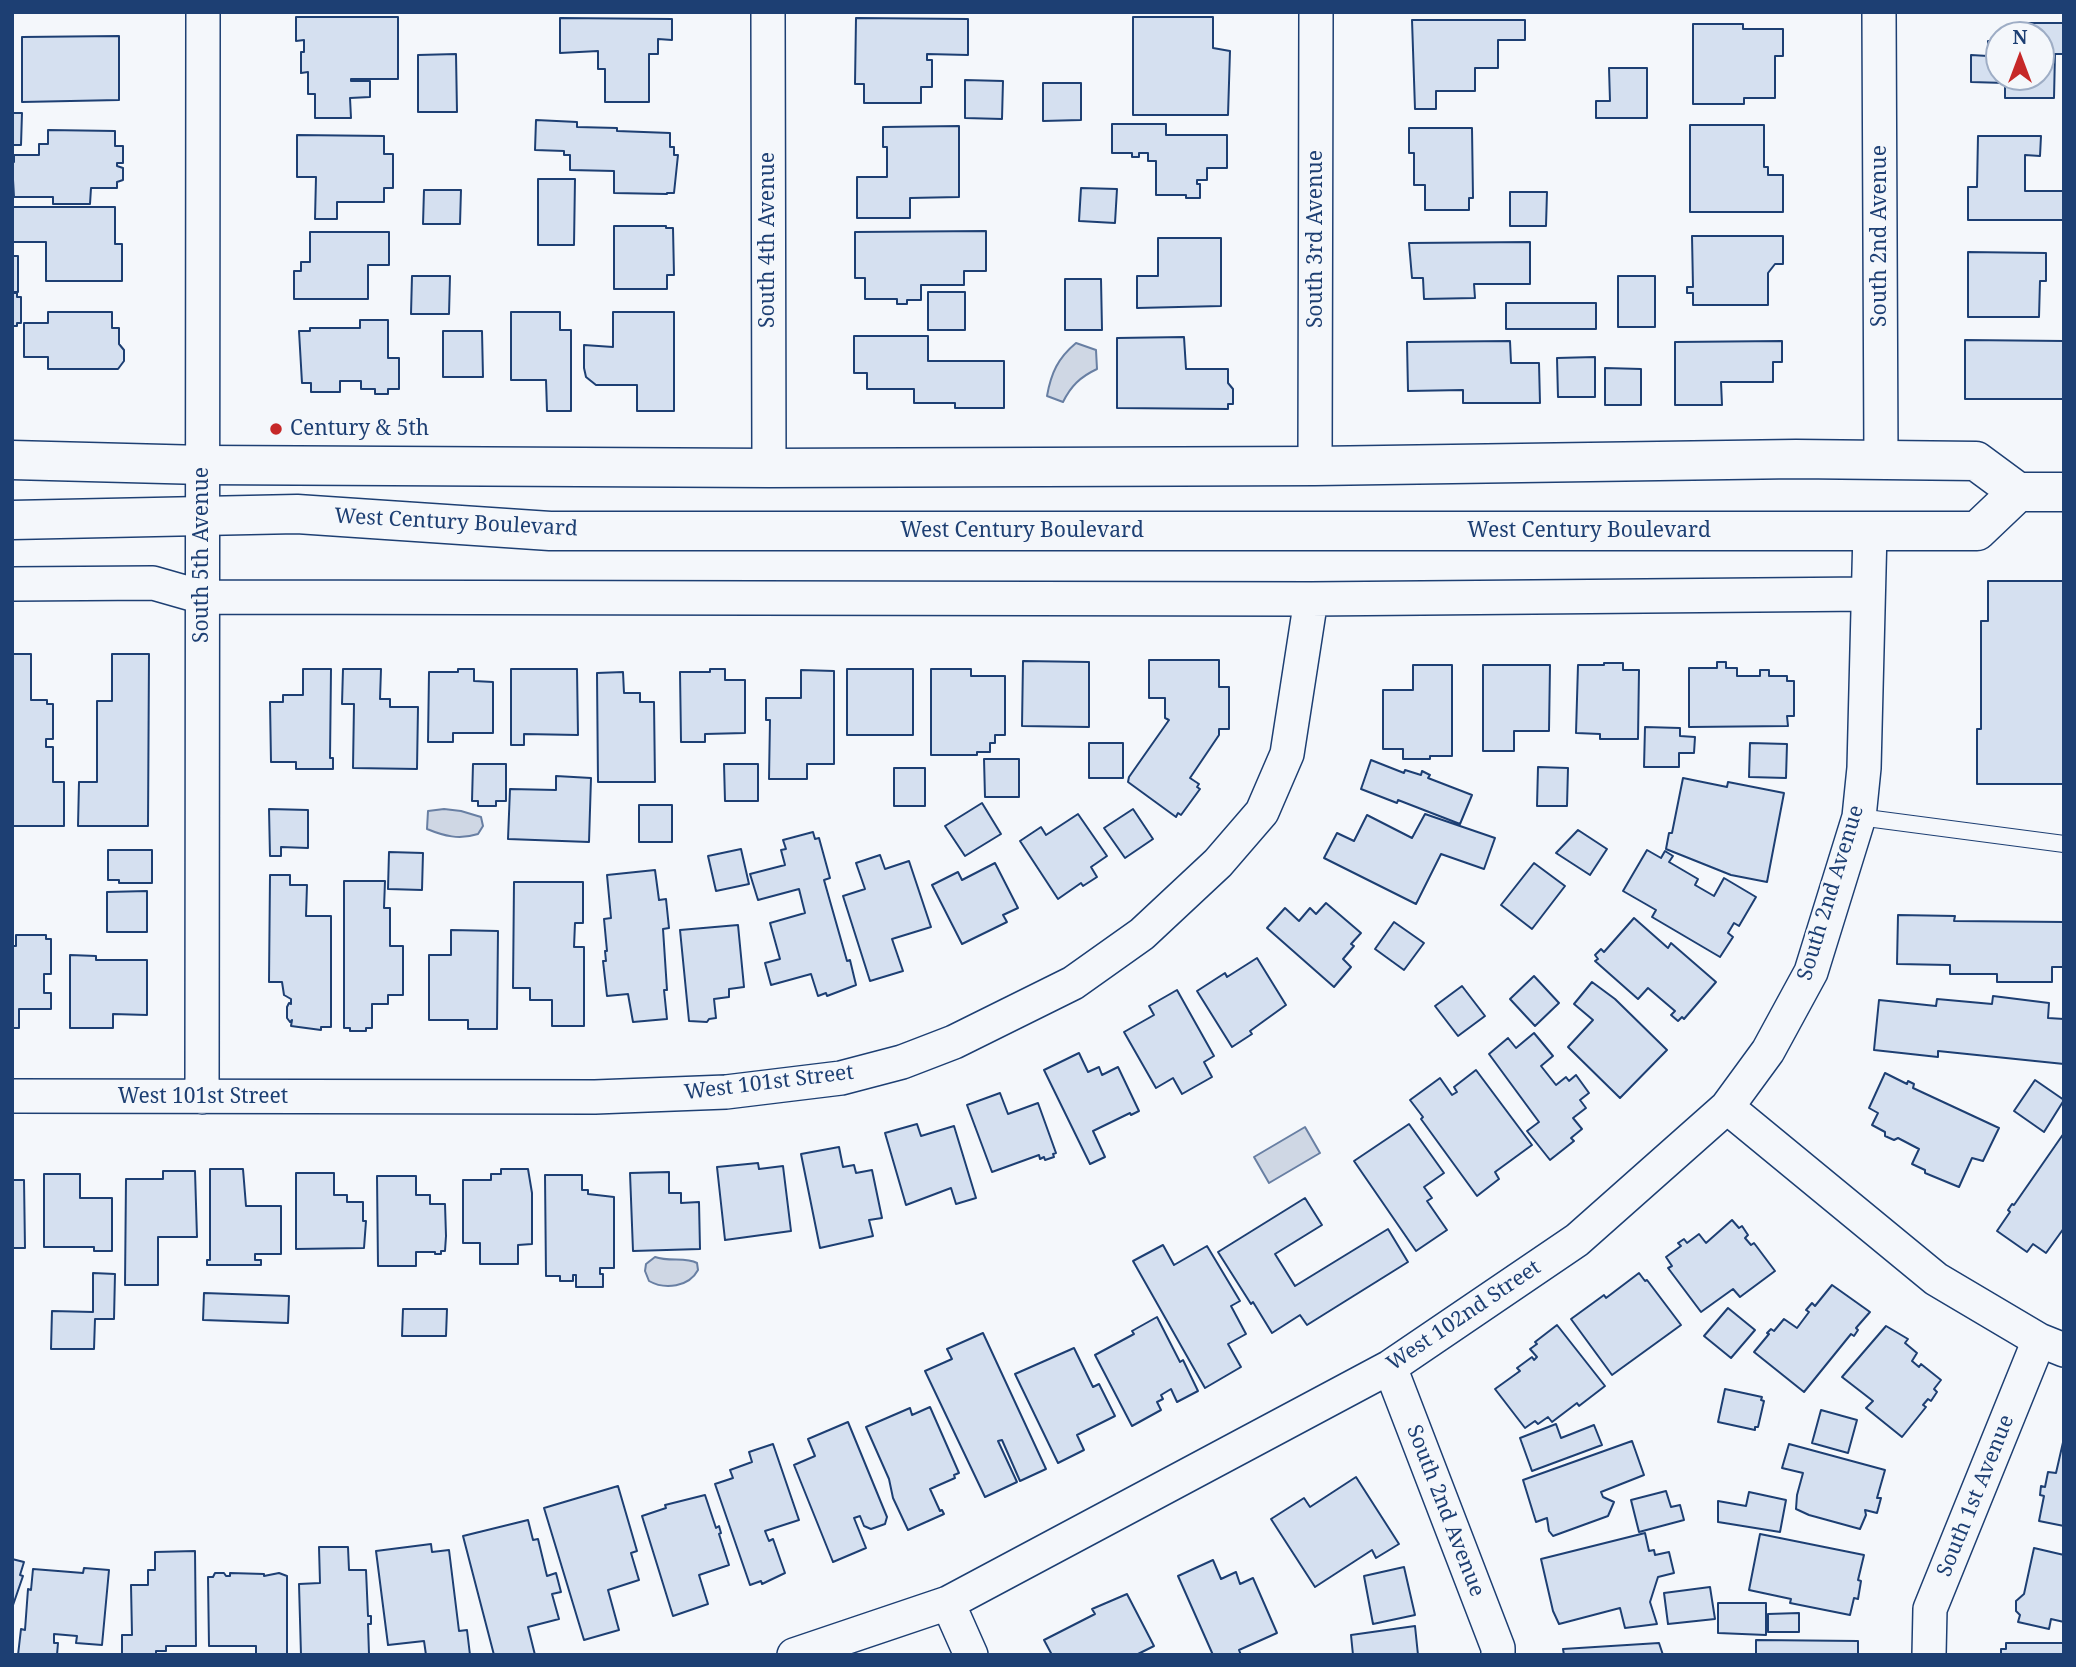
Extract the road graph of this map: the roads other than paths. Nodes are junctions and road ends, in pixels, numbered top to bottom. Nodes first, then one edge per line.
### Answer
1 (203, 12) edge
2 (768, 12) edge
3 (1316, 12) edge
4 (1879, 12) edge
5 (12, 460) edge
6 (1881, 460) junction
7 (203, 465) junction
8 (1315, 466) junction
9 (769, 468) junction
10 (2018, 492) junction
11 (2064, 492) edge
12 (203, 515) junction
13 (12, 520) edge
14 (1870, 531) junction
15 (12, 584) edge
16 (1868, 594) junction
17 (202, 597) junction
18 (1311, 599) junction
19 (1859, 817) junction
20 (2064, 844) edge
21 (12, 1096) edge
22 (202, 1097) junction
23 (1727, 1107) junction
24 (2051, 1345) edge
25 (1390, 1367) junction
26 (948, 1603) junction
27 (794, 1655) edge
28 (971, 1655) edge
29 (1498, 1655) edge
30 (1929, 1655) edge

1 - 7 street, South 5th Avenue
2 - 9 street, South 4th Avenue
3 - 8 street, South 3rd Avenue
4 - 6 street, South 2nd Avenue
5 - 7 main road
6 - 8 main road
6 - 10 main road
7 - 9 main road
7 - 12 street, South 5th Avenue
8 - 9 main road
10 - 11 main road
10 - 14 main road, West Century Boulevard
12 - 13 main road, West Century Boulevard
12 - 14 main road, West Century Boulevard
12 - 17 street, South 5th Avenue
14 - 16 street, South 2nd Avenue
15 - 17 street
16 - 18 street
16 - 19 street, South 2nd Avenue
17 - 18 street
17 - 22 street, South 5th Avenue
18 - 22 street, West 101st Street
19 - 20 lane
19 - 23 street, South 2nd Avenue
21 - 22 street, West 101st Street
23 - 24 street
23 - 25 street, West 102nd Street
24 - 30 street, South 1st Avenue
25 - 26 street, West 102nd Street
25 - 29 street, South 2nd Avenue
26 - 27 street, West 102nd Street
26 - 28 street

